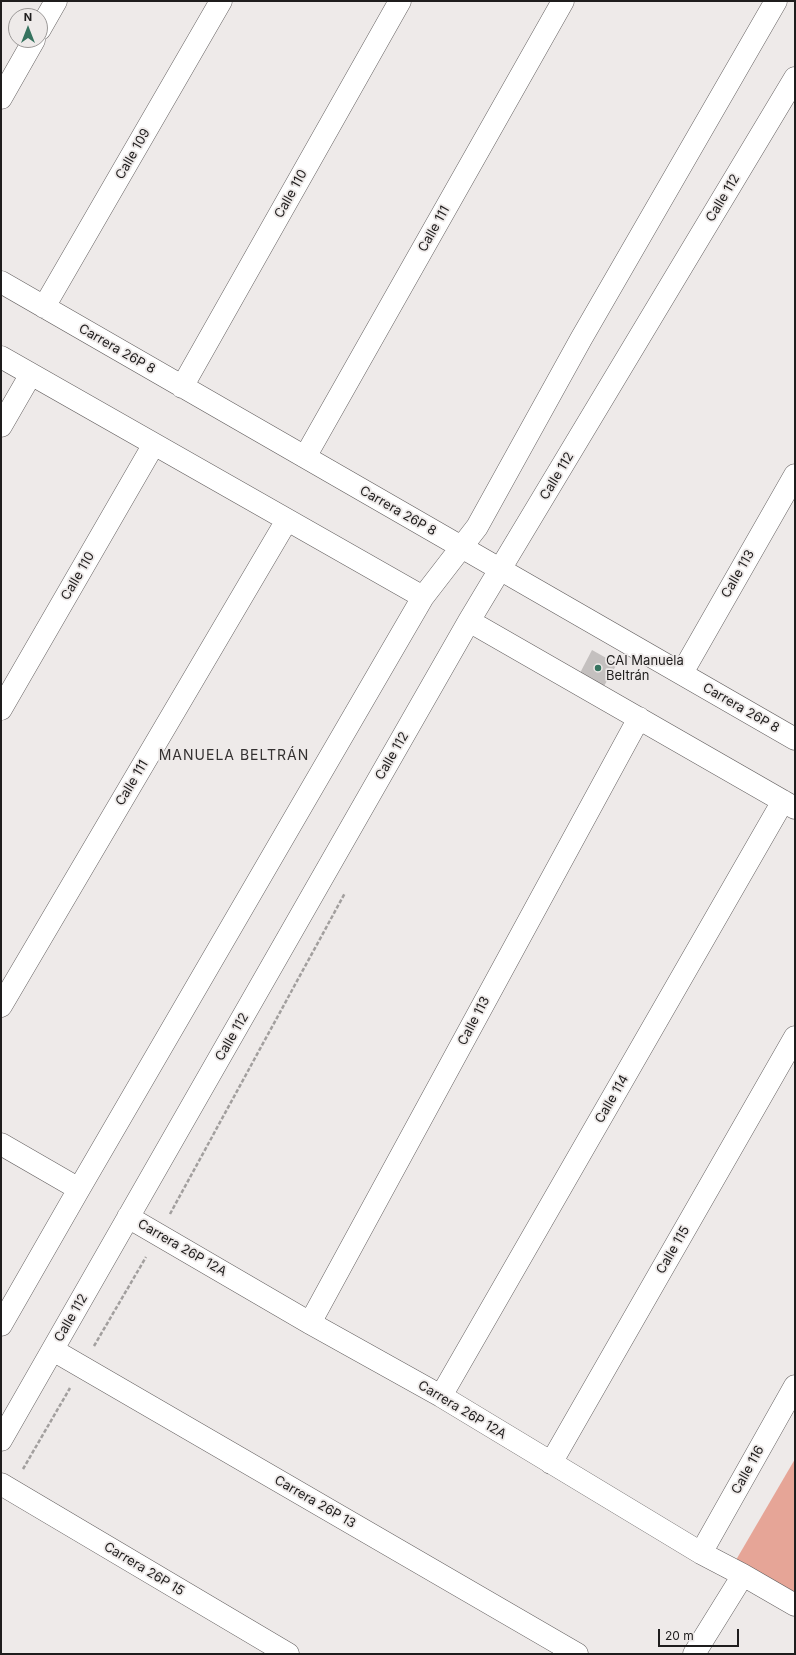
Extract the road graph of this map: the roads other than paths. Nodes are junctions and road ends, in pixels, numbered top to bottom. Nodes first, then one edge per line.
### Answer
1 (56, 1) edge
2 (221, 1) edge
3 (400, 1) edge
4 (563, 1) edge
5 (776, 1) edge
6 (48, 16) edge
7 (27, 48) edge
8 (7, 73) edge
9 (795, 78) edge
10 (1, 98) edge
11 (1, 282) edge
12 (44, 307) junction
13 (1, 357) edge
14 (31, 374) junction
15 (182, 387) junction
16 (1, 426) edge
17 (154, 444) junction
18 (305, 457) junction
19 (795, 475) edge
20 (288, 520) junction
21 (462, 547) junction
22 (501, 570) junction
23 (423, 597) junction
24 (469, 621) junction
25 (682, 674) junction
26 (1, 709) edge
27 (639, 718) junction
28 (795, 739) edge
29 (789, 805) edge
30 (1, 1006) edge
31 (795, 1037) edge
32 (1, 1144) edge
33 (78, 1189) junction
34 (128, 1217) junction
35 (310, 1323) junction
36 (1, 1325) edge
37 (52, 1350) junction
38 (795, 1386) edge
39 (441, 1396) junction
40 (1, 1440) edge
41 (551, 1463) junction
42 (6, 1487) edge
43 (701, 1553) junction
44 (743, 1575) junction
45 (795, 1605) edge
46 (288, 1654) edge
47 (578, 1654) edge
48 (694, 1654) edge

1 - 6 street
2 - 12 street, Calle 109
3 - 15 street, Calle 110
4 - 18 street, Calle 111
5 - 21 street
7 - 8 street
8 - 10 street
9 - 22 street, Calle 112
11 - 12 street, Carrera 26P 8
12 - 15 street, Carrera 26P 8
13 - 14 street
14 - 16 street
14 - 17 street
15 - 18 street, Carrera 26P 8
17 - 20 street
17 - 26 street, Calle 110
18 - 21 street, Carrera 26P 8
19 - 25 street, Calle 113
20 - 23 street
20 - 30 street, Calle 111
21 - 22 street, Carrera 26P 8
21 - 23 street
22 - 24 street, Calle 112
22 - 25 street, Carrera 26P 8
23 - 33 street
24 - 27 street
24 - 34 street, Calle 112
25 - 28 street, Carrera 26P 8
27 - 29 street
27 - 35 street, Calle 113
29 - 39 street, Calle 114
31 - 41 street, Calle 115
32 - 33 street
33 - 36 street
34 - 35 street, Carrera 26P 12A
34 - 37 street, Calle 112
35 - 39 street, Carrera 26P 12A
37 - 40 street, Calle 112
37 - 47 street, Carrera 26P 13
38 - 43 street, Calle 116
39 - 41 street, Carrera 26P 12A
41 - 43 street, Carrera 26P 12A
42 - 46 street, Carrera 26P 15
43 - 44 street, Carrera 26P 12A
44 - 45 street, Carrera 26P 12A
44 - 48 street

